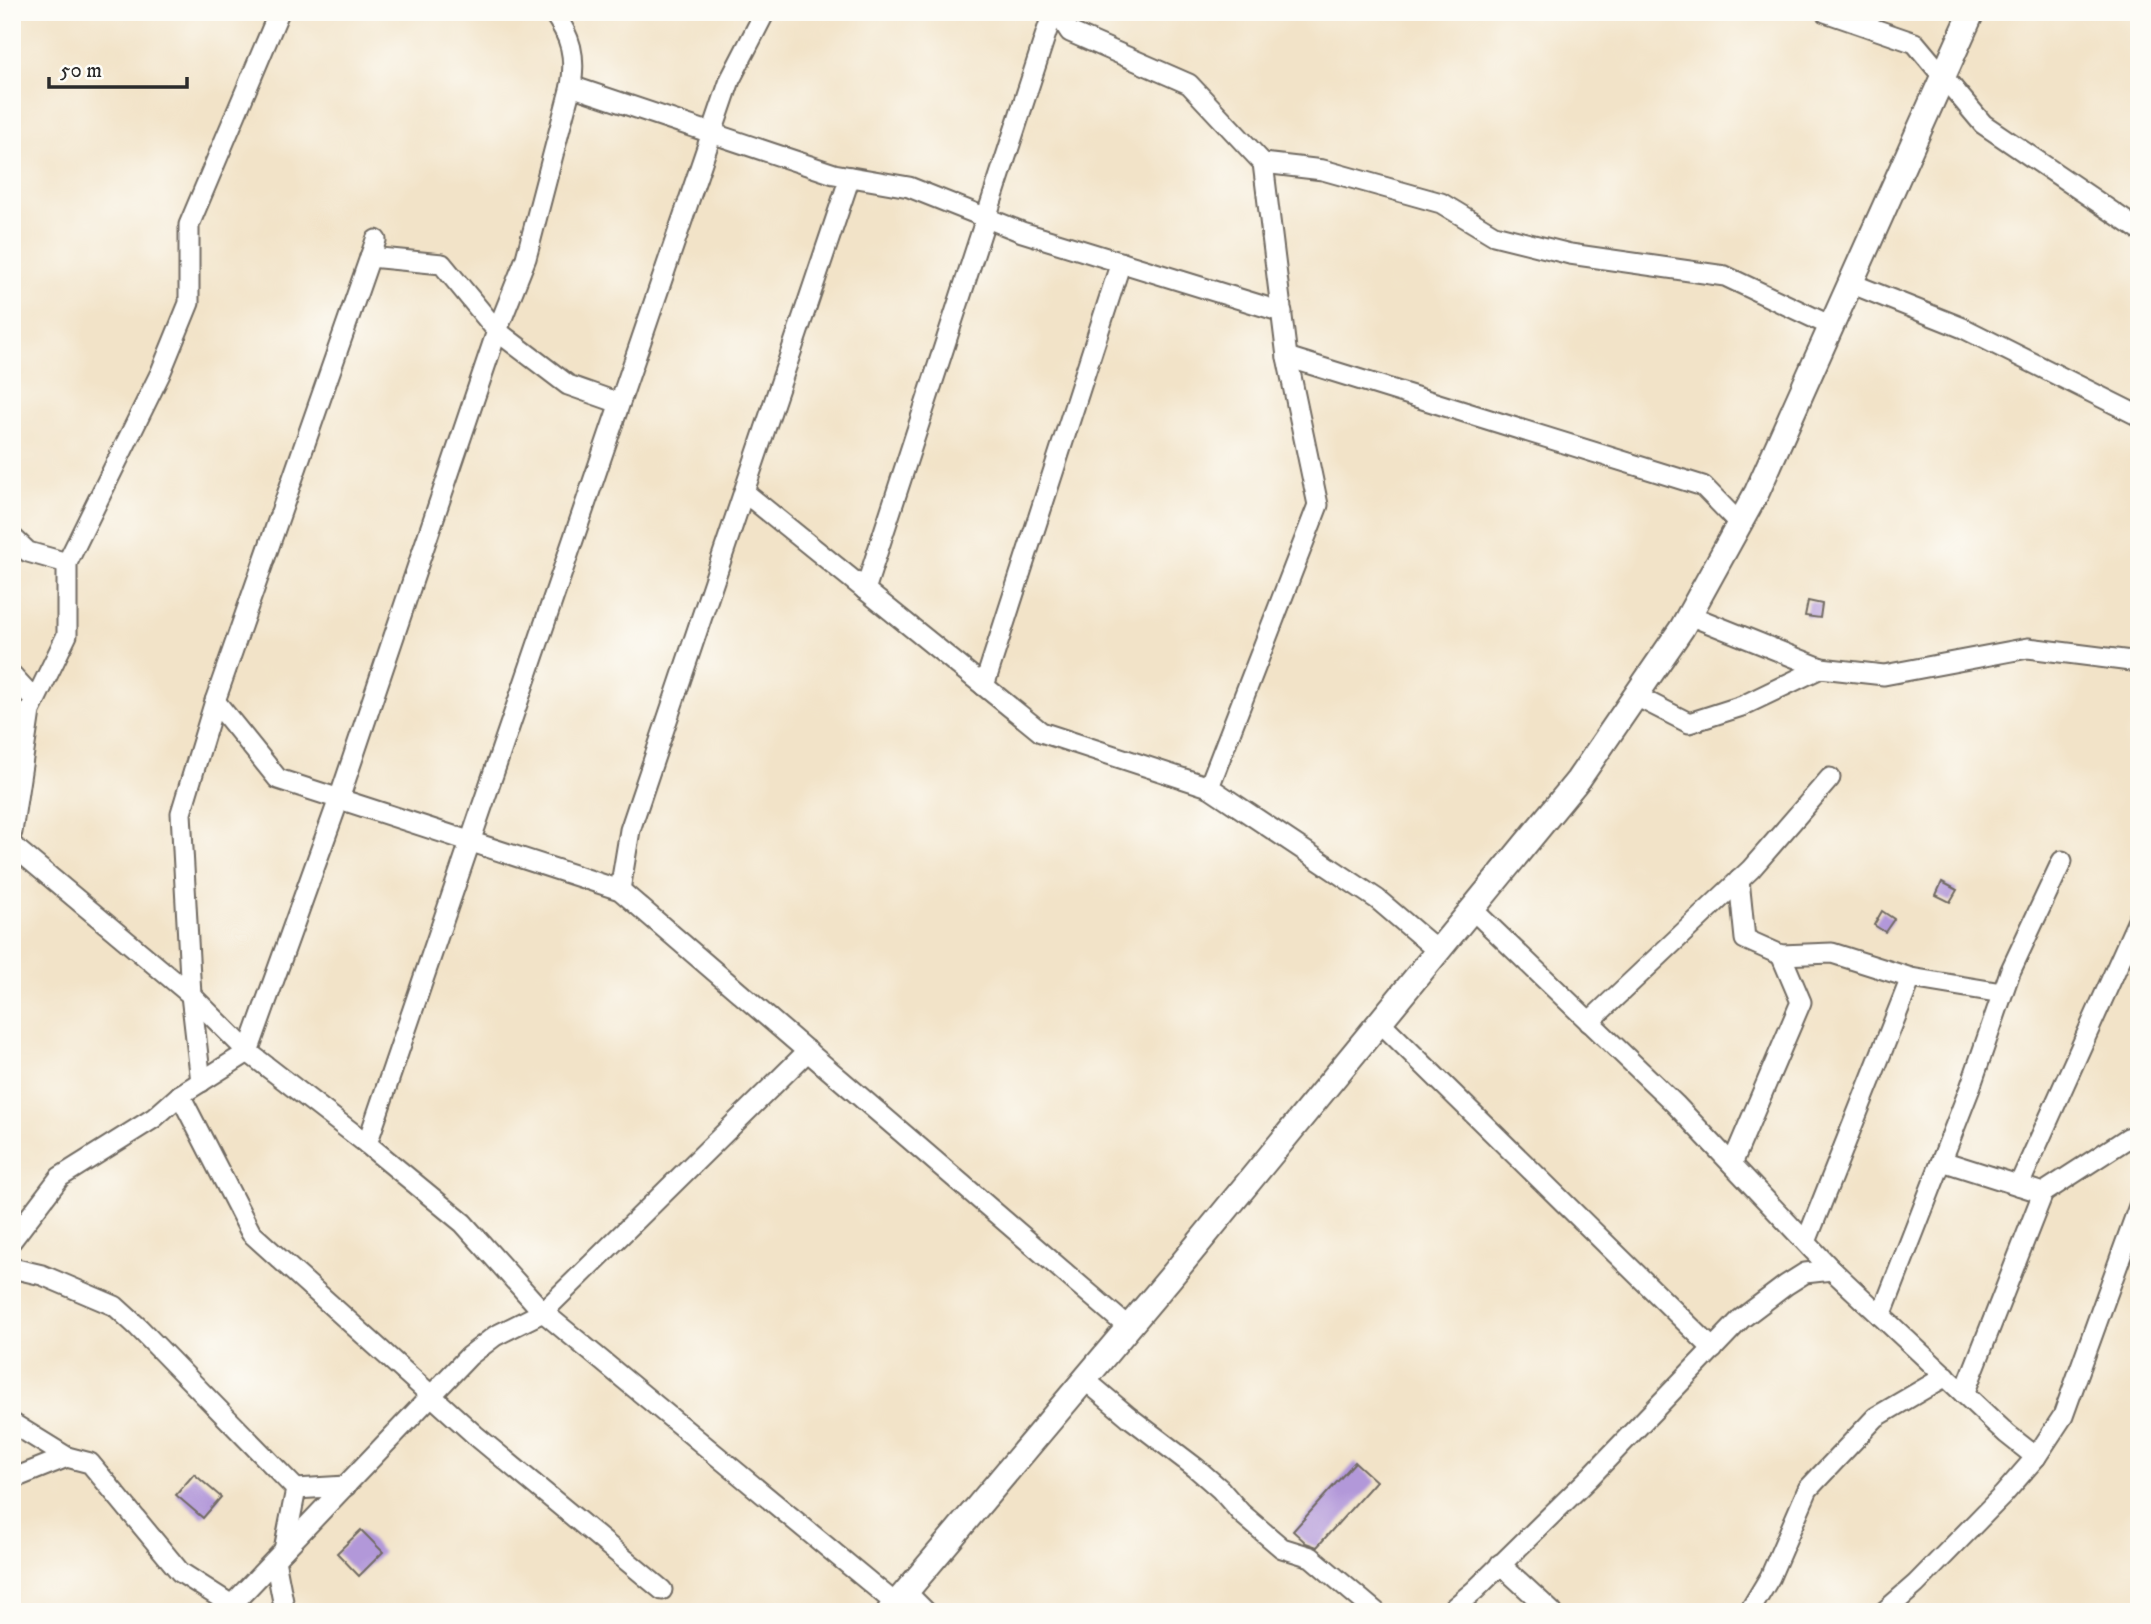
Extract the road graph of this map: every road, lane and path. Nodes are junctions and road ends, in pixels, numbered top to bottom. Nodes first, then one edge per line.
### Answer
1 (279, 12) edge
2 (553, 12) edge
3 (765, 12) edge
4 (1055, 12) edge
5 (1825, 12) edge
6 (1963, 12) edge
7 (1972, 12) edge
8 (1944, 75) junction
9 (571, 86) junction
10 (711, 133) junction
11 (1264, 163) junction
12 (850, 177) junction
13 (987, 218) junction
14 (2139, 230) edge
15 (1121, 262) junction
16 (1850, 283) junction
17 (1282, 312) junction
18 (1831, 326) junction
19 (497, 331) junction
20 (1287, 357) junction
21 (619, 403) junction
22 (2139, 416) edge
23 (744, 492) junction
24 (1740, 524) junction
25 (12, 537) edge
26 (67, 563) junction
27 (865, 590) junction
28 (1689, 615) junction
29 (2139, 663) edge
30 (1821, 668) junction
31 (12, 675) edge
32 (984, 686) junction
33 (1636, 696) junction
34 (36, 700) junction
35 (215, 701) junction
36 (1830, 778) dead end
37 (1209, 787) junction
38 (339, 799) junction
39 (12, 832) edge
40 (470, 841) junction
41 (12, 845) edge
42 (2062, 861) dead end
43 (1739, 880) junction
44 (620, 890) junction
45 (1472, 909) junction
46 (2139, 918) edge
47 (1438, 951) junction
48 (1781, 955) junction
49 (1911, 978) junction
50 (2002, 993) junction
51 (191, 995) junction
52 (1380, 1022) junction
53 (1589, 1022) junction
54 (808, 1051) junction
55 (248, 1052) junction
56 (201, 1082) junction
57 (180, 1095) junction
58 (2139, 1134) edge
59 (367, 1144) junction
60 (1942, 1161) junction
61 (1732, 1164) junction
62 (2019, 1185) junction
63 (2043, 1193) junction
64 (2139, 1206) edge
65 (12, 1240) edge
66 (1806, 1242) junction
67 (12, 1268) edge
68 (1832, 1270) junction
69 (542, 1312) junction
70 (1881, 1316) junction
71 (1128, 1327) junction
72 (1713, 1349) junction
73 (1946, 1376) junction
74 (1084, 1379) junction
75 (1964, 1394) junction
76 (430, 1396) junction
77 (12, 1423) edge
78 (67, 1457) junction
79 (2036, 1457) junction
80 (12, 1482) edge
81 (345, 1486) junction
82 (296, 1489) junction
83 (279, 1555) junction
84 (1500, 1564) junction
85 (662, 1590) dead end
86 (897, 1602) edge
87 (233, 1610) edge
88 (285, 1612) edge
89 (926, 1612) edge
90 (1376, 1612) edge
91 (1449, 1612) edge
92 (1552, 1612) edge
93 (1749, 1612) edge
94 (1884, 1612) edge

1 - 26 street
2 - 9 street
3 - 10 street
4 - 11 street
4 - 13 street
5 - 8 street
6 - 8 street
7 - 8 street
8 - 14 street
8 - 16 street
9 - 10 street
9 - 19 street
10 - 12 street
10 - 21 street
11 - 17 street
11 - 18 street
12 - 13 street
12 - 23 street
13 - 15 street
13 - 27 street
15 - 17 street
15 - 32 street
16 - 18 street
16 - 22 street
17 - 20 street
18 - 24 street
19 - 21 street
19 - 35 street
19 - 38 street
20 - 24 street
20 - 37 street
21 - 40 street
23 - 27 street
23 - 44 street
24 - 28 street
25 - 26 street
26 - 34 street
27 - 32 street
28 - 30 street
28 - 33 street
29 - 30 street
30 - 33 street
31 - 34 street
32 - 37 street
33 - 45 street
34 - 39 street
35 - 38 street
35 - 51 street
36 - 43 street
37 - 47 street
38 - 40 street
38 - 55 street
40 - 44 street
40 - 59 street
41 - 51 street
42 - 50 street
43 - 48 street
43 - 53 street
44 - 54 street
45 - 47 street
45 - 53 street
46 - 62 street
47 - 52 street
48 - 49 street
48 - 61 street
49 - 50 street
49 - 66 street
50 - 60 street
51 - 55 street
51 - 56 street
52 - 71 street
52 - 72 street
53 - 61 street
54 - 69 street
54 - 71 street
55 - 56 street
55 - 59 street
56 - 57 street
57 - 65 street
57 - 76 street
58 - 63 street
59 - 69 street
60 - 62 street
60 - 70 street
61 - 66 street
62 - 63 street
63 - 75 street
64 - 79 street
66 - 68 street
67 - 82 street
68 - 70 street
68 - 72 street
69 - 76 street
69 - 86 street
70 - 73 street
71 - 74 street
72 - 84 street
73 - 75 street
73 - 93 street
74 - 86 street
74 - 90 street
75 - 79 street
76 - 81 street
76 - 85 street
77 - 78 street
78 - 80 street
78 - 87 street
79 - 94 street
81 - 82 street
81 - 83 street
82 - 83 street
83 - 87 street
83 - 88 street
84 - 91 street
84 - 92 street
86 - 89 street

